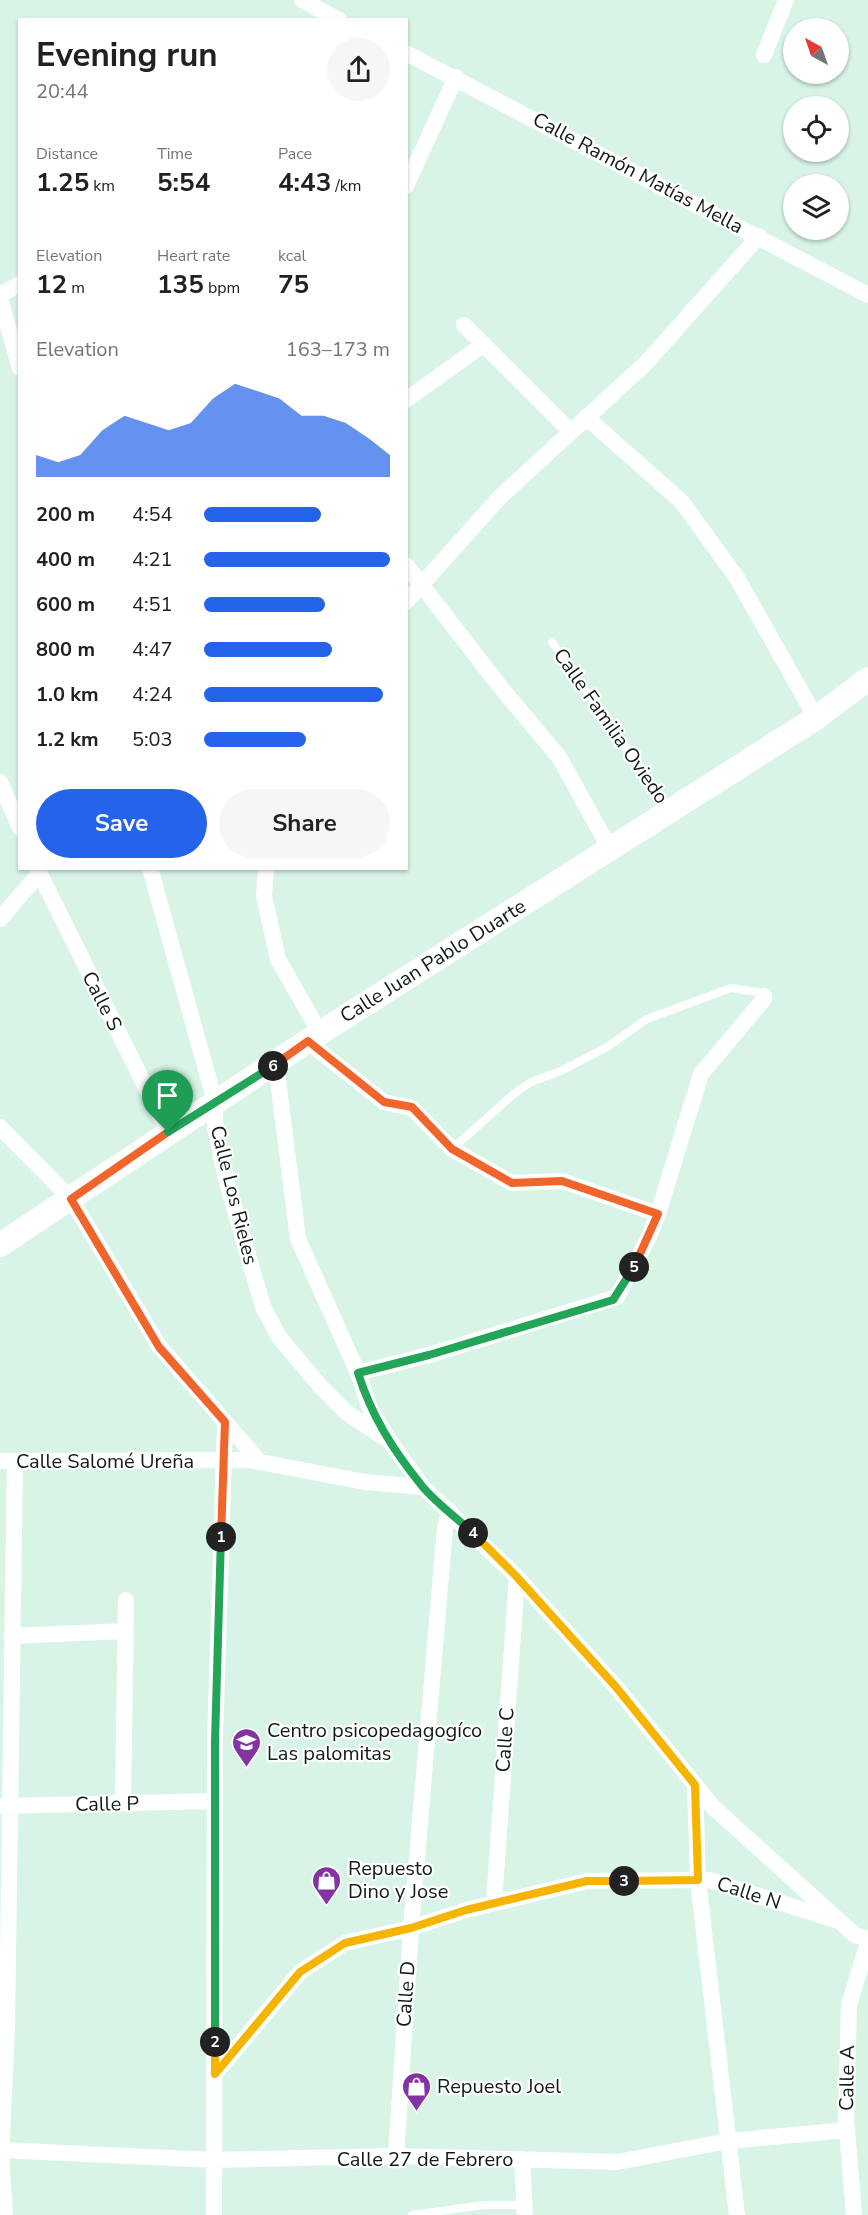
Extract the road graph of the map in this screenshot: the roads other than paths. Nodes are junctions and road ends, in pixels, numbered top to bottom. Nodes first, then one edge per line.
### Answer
1 (302, 0) edge
2 (786, 0) edge
3 (335, 18) edge
4 (408, 54) edge
5 (764, 55) dead end
6 (456, 77) junction
7 (408, 182) edge
8 (759, 236) junction
9 (18, 285) edge
10 (868, 295) edge
11 (0, 297) edge
12 (464, 325) dead end
13 (484, 344) junction
14 (18, 361) edge
15 (408, 399) edge
16 (586, 417) junction
17 (571, 432) junction
18 (408, 567) edge
19 (422, 584) junction
20 (408, 600) edge
21 (552, 642) dead end
22 (868, 680) edge
23 (816, 718) junction
24 (0, 782) edge
25 (670, 811) junction
26 (18, 823) edge
27 (610, 849) junction
28 (151, 870) edge
29 (266, 870) edge
30 (38, 871) edge
31 (0, 919) edge
32 (764, 996) joint
33 (314, 1037) junction
34 (276, 1064) junction
35 (216, 1102) junction
36 (0, 1127) edge
37 (168, 1132) junction
38 (452, 1149) junction
39 (71, 1199) junction
40 (658, 1214) junction
41 (0, 1245) edge
42 (358, 1373) junction
43 (225, 1422) junction
44 (389, 1440) junction
45 (224, 1460) junction
46 (7, 1461) edge
47 (260, 1462) junction
48 (423, 1487) junction
49 (449, 1510) junction
50 (516, 1576) junction
51 (126, 1600) dead end
52 (125, 1631) junction
53 (12, 1636) junction
54 (695, 1785) junction
55 (215, 1801) junction
56 (123, 1803) junction
57 (5, 1806) edge
58 (698, 1880) junction
59 (494, 1903) junction
60 (841, 1922) junction
61 (411, 1928) junction
62 (868, 1941) edge
63 (4, 2027) edge
64 (215, 2074) junction
65 (847, 2130) junction
66 (728, 2141) junction
67 (1, 2150) edge
68 (396, 2156) junction
69 (522, 2159) junction
70 (214, 2160) junction
71 (525, 2210) edge
72 (5, 2215) edge
73 (214, 2215) edge
74 (412, 2215) edge
75 (737, 2215) edge
76 (854, 2215) edge

1 - 3 street
2 - 5 street
4 - 6 street, Calle Ramón Matías Mella
6 - 7 street
6 - 8 street, Calle Ramón Matías Mella
8 - 10 street, Calle Ramón Matías Mella
8 - 16 street
9 - 11 street
11 - 14 street
12 - 13 street
13 - 15 street
13 - 17 street
16 - 17 street
16 - 23 street
17 - 19 street
18 - 19 street
19 - 20 street
19 - 27 street
21 - 25 lane, Calle Familia Oviedo
22 - 23 street, Calle Juan Pablo Duarte
23 - 25 street, Calle Juan Pablo Duarte
24 - 26 street
25 - 27 street, Calle Juan Pablo Duarte
27 - 33 street, Calle Juan Pablo Duarte
28 - 35 street, Calle Los Rieles
29 - 33 street
30 - 31 street
30 - 37 street, Calle S
32 - 38 lane
32 - 40 street
33 - 34 street, Calle Juan Pablo Duarte
33 - 38 street
34 - 35 street, Calle Juan Pablo Duarte
34 - 42 street
35 - 37 street, Calle Juan Pablo Duarte
35 - 44 street, Calle Los Rieles
36 - 39 street
37 - 39 street, Calle Juan Pablo Duarte
38 - 40 street
39 - 41 street, Calle Juan Pablo Duarte
39 - 43 street
40 - 42 street
42 - 44 street
43 - 45 street
43 - 47 street
44 - 48 street
45 - 46 street, Calle Salomé Ureña
45 - 47 street, Calle Salomé Ureña
45 - 55 street
46 - 53 street
47 - 48 street, Calle Salomé Ureña
48 - 49 street
49 - 50 street
49 - 61 street, Calle D
50 - 54 street
50 - 59 street, Calle C
51 - 52 street
52 - 53 street
52 - 56 street
53 - 57 street
54 - 58 street
54 - 60 street
55 - 56 street, Calle P
55 - 64 street
56 - 57 street, Calle P
57 - 63 street
58 - 59 street, Calle N
58 - 60 street, Calle N
58 - 66 street
59 - 61 street, Calle N
60 - 62 street
61 - 64 street, Calle N
61 - 68 street, Calle D
62 - 65 street, Calle A
63 - 67 street
64 - 70 street
65 - 66 street, Calle 27 de Febrero
65 - 76 street, Calle A
66 - 69 street, Calle 27 de Febrero
66 - 75 street
67 - 70 street, Calle 27 de Febrero
67 - 72 street
68 - 69 street, Calle 27 de Febrero
68 - 70 street, Calle 27 de Febrero
69 - 71 street
70 - 73 street
71 - 74 lane

